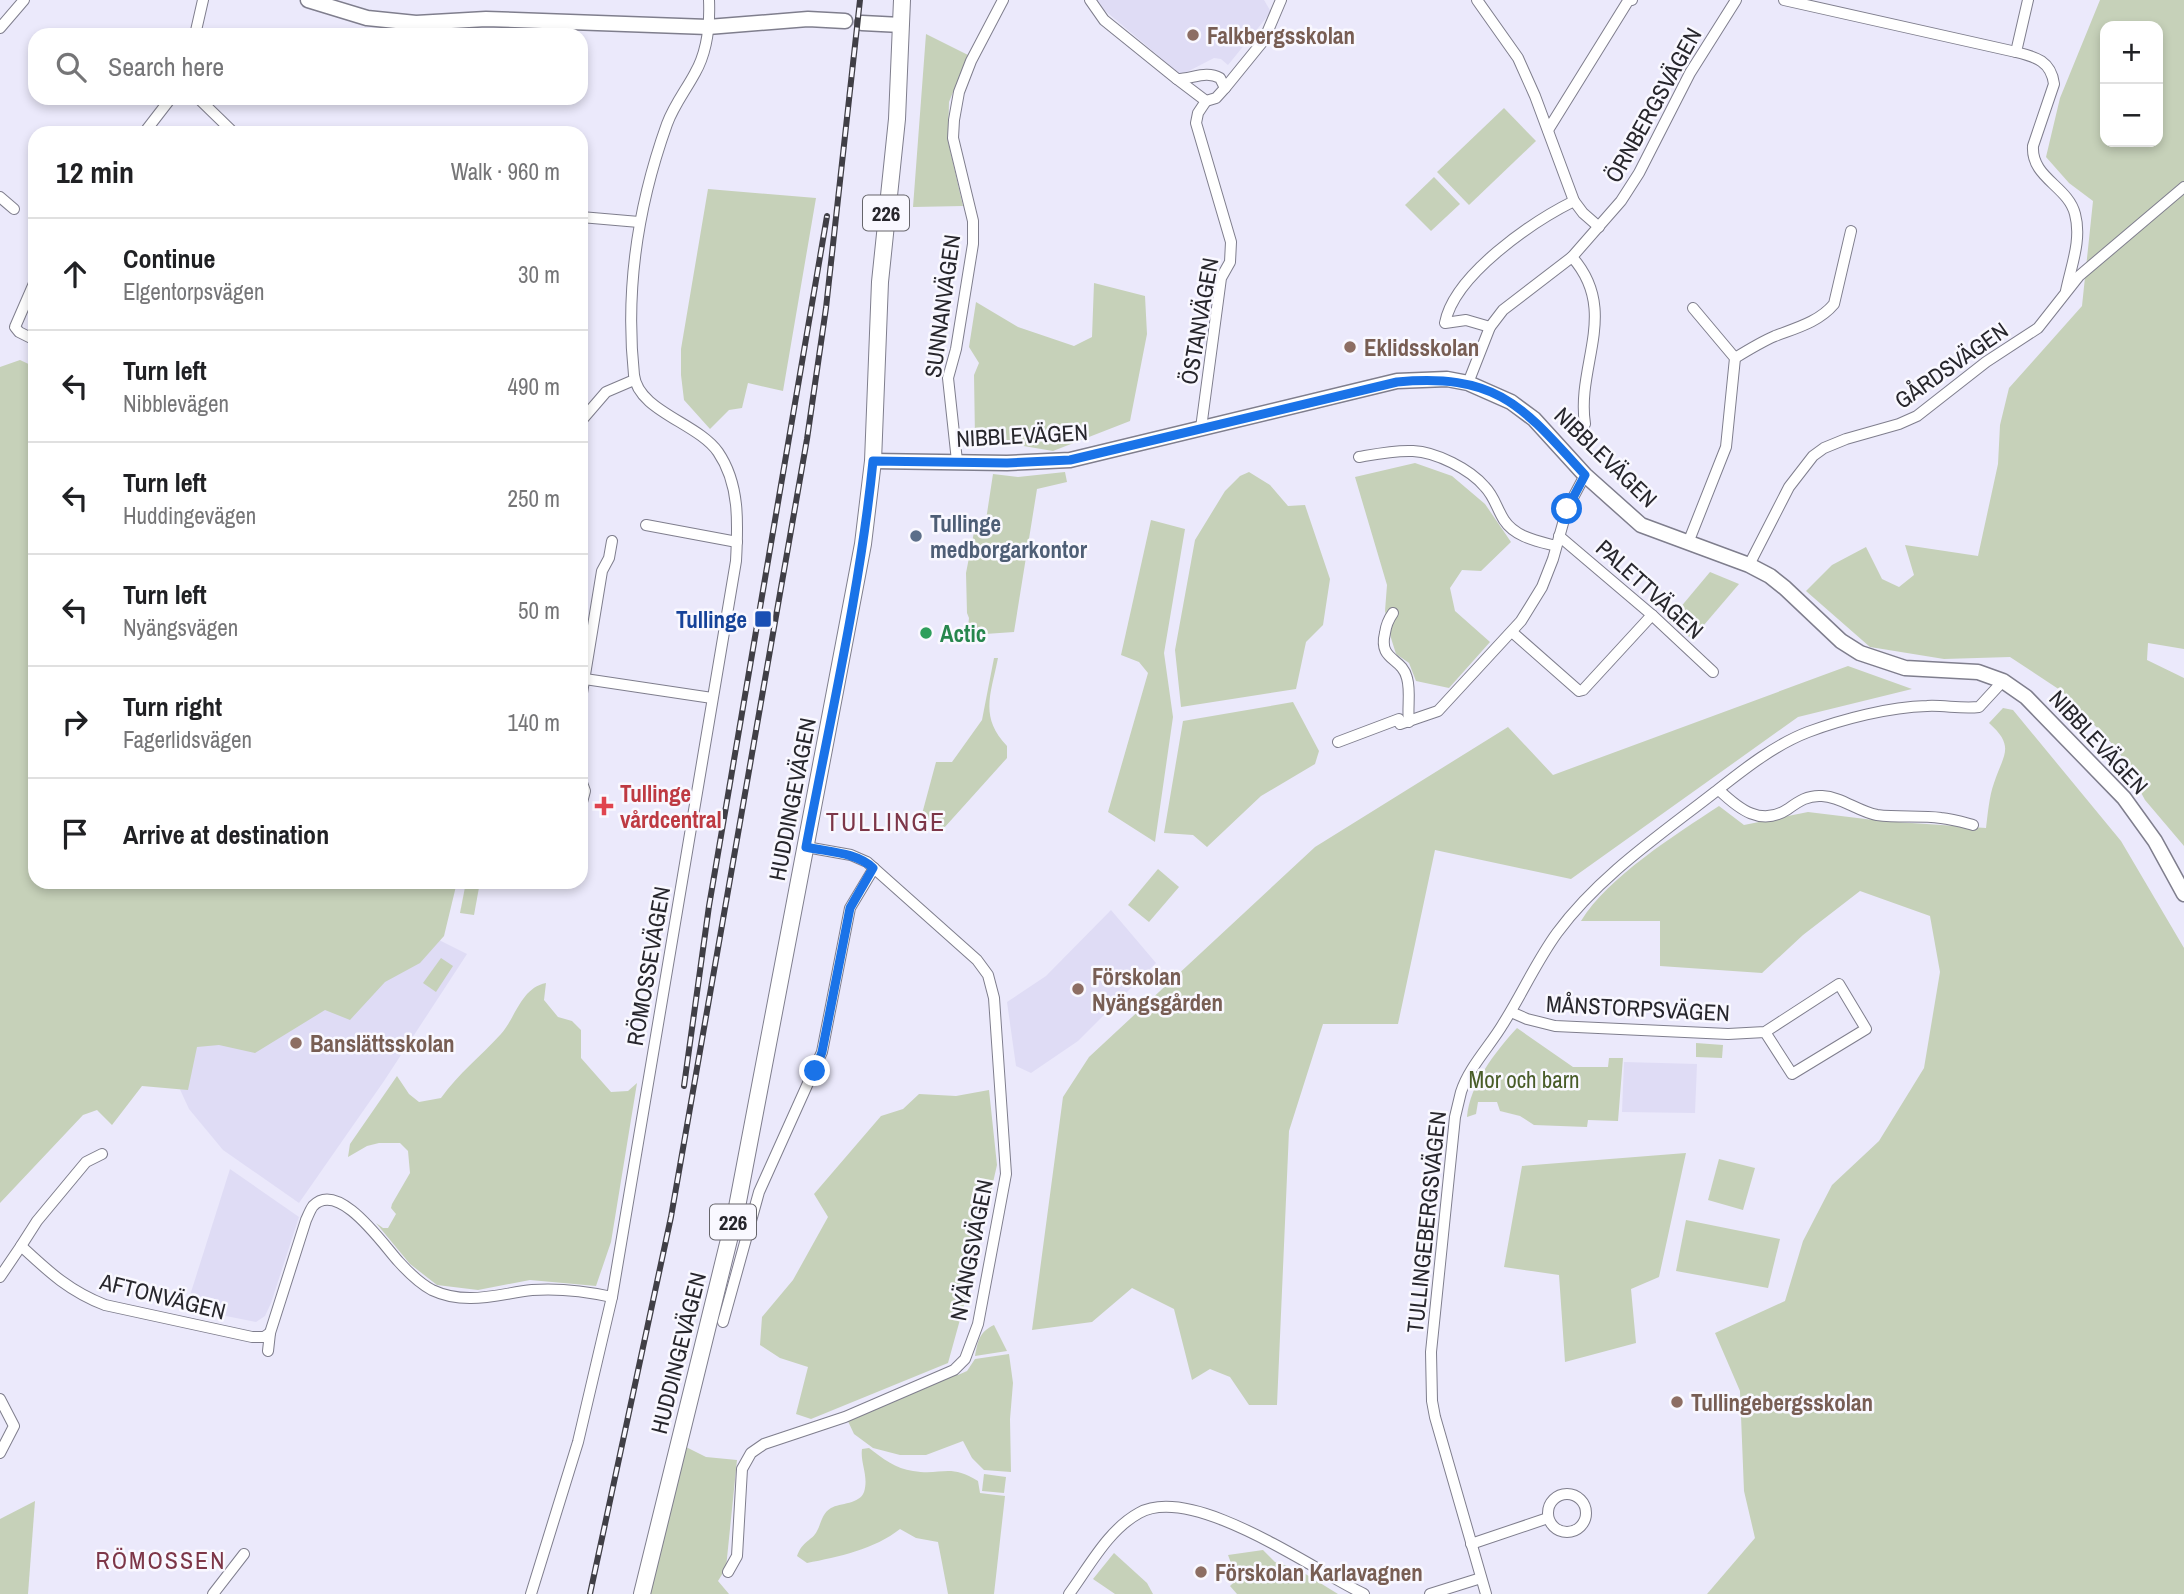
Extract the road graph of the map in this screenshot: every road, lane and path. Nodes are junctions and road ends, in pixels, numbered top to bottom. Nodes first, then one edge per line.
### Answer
1 (24, 0) edge
2 (203, 0) edge
3 (308, 0) edge
4 (709, 0) edge
5 (902, 0) edge
6 (1003, 0) edge
7 (1090, 0) edge
8 (1281, 0) edge
9 (1477, 0) edge
10 (1629, 0) edge
11 (1736, 0) edge
12 (1784, 0) edge
13 (2028, 0) edge
14 (845, 21) dead end
15 (862, 23) dead end
16 (901, 25) junction
17 (708, 27) junction
18 (0, 28) edge
19 (197, 28) edge
20 (2016, 52) junction
21 (1177, 79) junction
22 (1225, 88) junction
23 (1206, 101) junction
24 (166, 105) edge
25 (205, 105) edge
26 (149, 126) edge
27 (227, 126) edge
28 (1548, 130) junction
29 (2184, 187) edge
30 (0, 197) edge
31 (1574, 201) junction
32 (14, 209) dead end
33 (588, 218) edge
34 (639, 222) junction
35 (1599, 227) junction
36 (1851, 231) dead end
37 (1572, 257) junction
38 (2066, 291) junction
39 (28, 297) edge
40 (1693, 308) dead end
41 (1490, 327) junction
42 (28, 336) edge
43 (1735, 358) junction
44 (634, 380) junction
45 (1468, 383) junction
46 (588, 413) edge
47 (1585, 424) dead end
48 (1201, 428) junction
49 (1359, 457) dead end
50 (873, 461) junction
51 (957, 461) junction
52 (1585, 475) junction
53 (646, 525) dead end
54 (612, 541) dead end
55 (1558, 541) junction
56 (737, 542) junction
57 (1688, 543) junction
58 (1749, 565) junction
59 (1393, 613) dead end
60 (1652, 615) junction
61 (1512, 632) junction
62 (588, 660) edge
63 (1713, 672) dead end
64 (588, 679) edge
65 (2003, 681) junction
66 (712, 698) junction
67 (1409, 722) junction
68 (1338, 741) dead end
69 (1718, 789) junction
70 (1973, 825) dead end
71 (806, 847) junction
72 (873, 868) junction
73 (2184, 894) edge
74 (1511, 1012) junction
75 (1765, 1032) junction
76 (102, 1154) dead end
77 (21, 1246) junction
78 (0, 1277) edge
79 (612, 1297) junction
80 (723, 1322) dead end
81 (270, 1333) junction
82 (268, 1351) dead end
83 (0, 1399) edge
84 (0, 1453) edge
85 (1548, 1518) junction
86 (1471, 1544) junction
87 (244, 1554) dead end
88 (728, 1572) dead end
89 (1481, 1578) junction
90 (213, 1594) edge
91 (531, 1594) edge
92 (642, 1594) edge
93 (1069, 1594) edge
94 (1364, 1594) edge
95 (1430, 1594) edge
96 (1486, 1594) edge

1 - 18 street
2 - 19 street
3 - 17 street
4 - 17 street
5 - 16 main road, HUDDINGEVÄGEN / 226
6 - 51 street, SUNNANVÄGEN
7 - 21 street
8 - 22 street
9 - 28 street
10 - 28 street
11 - 35 street, ÖRNBERGSVÄGEN
12 - 20 street
13 - 20 street
14 - 17 street
15 - 16 street
16 - 50 main road, HUDDINGEVÄGEN / 226
17 - 34 street
20 - 38 street
21 - 22 street
21 - 23 street
22 - 23 street
23 - 48 street, ÖSTANVÄGEN
24 - 26 street
25 - 27 street
28 - 31 street
29 - 38 street, GÅRDSVÄGEN
30 - 32 street
31 - 35 street
31 - 41 street
33 - 34 street
34 - 44 street
35 - 37 street, ÖRNBERGSVÄGEN
36 - 43 street
37 - 41 street, ÖRNBERGSVÄGEN
37 - 47 street
38 - 58 street, GÅRDSVÄGEN
39 - 42 street
40 - 43 street
41 - 45 street, ÖRNBERGSVÄGEN
43 - 57 street
44 - 46 street
44 - 56 street, RÖMOSSEVÄGEN
45 - 48 street, NIBBLEVÄGEN
45 - 52 street, NIBBLEVÄGEN
48 - 51 street, NIBBLEVÄGEN
49 - 55 street
50 - 51 street, NIBBLEVÄGEN
50 - 71 main road, HUDDINGEVÄGEN / 226
52 - 55 street
52 - 57 street, NIBBLEVÄGEN
53 - 56 street
54 - 62 street
55 - 60 street, PALETTVÄGEN
55 - 61 street
56 - 66 street, RÖMOSSEVÄGEN
57 - 58 street, NIBBLEVÄGEN
58 - 65 street, NIBBLEVÄGEN
59 - 67 street
60 - 61 street
60 - 63 street, PALETTVÄGEN
61 - 67 street
64 - 66 street
65 - 69 street, TULLINGEBERGSVÄGEN
65 - 73 street, NIBBLEVÄGEN
66 - 79 street, RÖMOSSEVÄGEN
67 - 68 street
69 - 70 street
69 - 74 street, TULLINGEBERGSVÄGEN
71 - 72 street, NYÄNGSVÄGEN
71 - 92 main road, HUDDINGEVÄGEN / 226
72 - 80 street
72 - 88 street, NYÄNGSVÄGEN
74 - 75 street, MÅNSTORPSVÄGEN
74 - 86 street, TULLINGEBERGSVÄGEN
75 - 75 street, MÅNSTORPSVÄGEN
76 - 77 street
77 - 78 street
77 - 81 street, AFTONVÄGEN
79 - 81 street
79 - 91 street, RÖMOSSEVÄGEN
81 - 82 street
83 - 84 street
85 - 85 street
85 - 86 street
86 - 89 street, TULLINGEBERGSVÄGEN
87 - 90 street
89 - 95 street
89 - 96 street, TULLINGEBERGSVÄGEN
93 - 94 street

